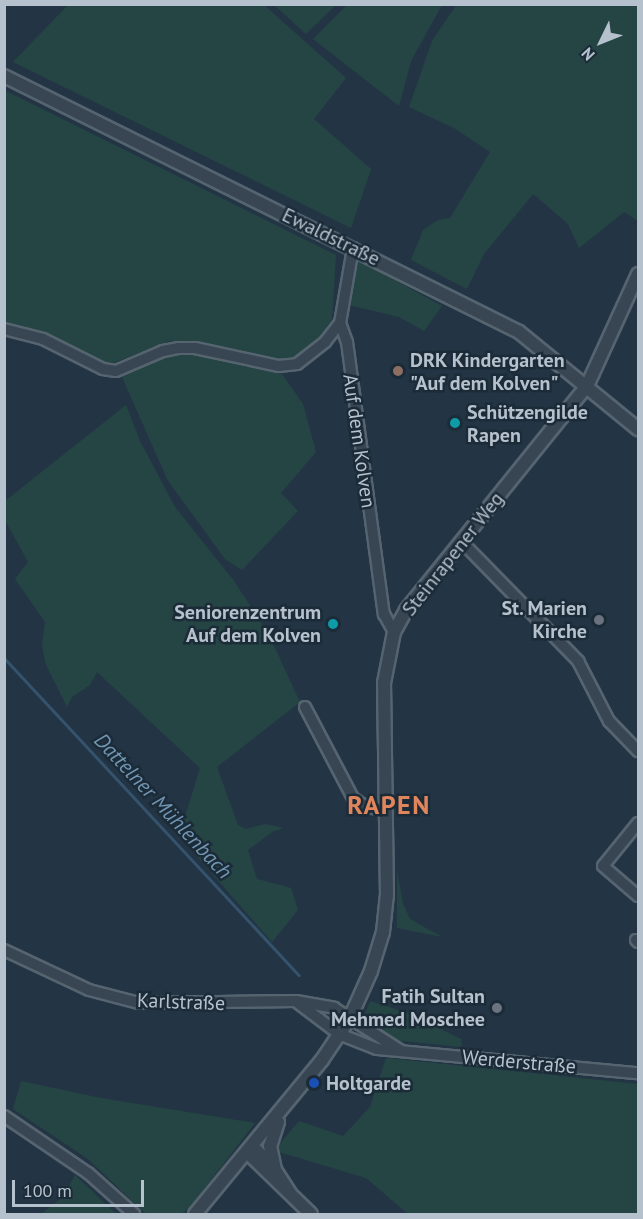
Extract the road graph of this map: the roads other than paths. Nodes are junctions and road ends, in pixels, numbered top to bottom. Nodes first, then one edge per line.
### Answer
1 (4, 76) edge
2 (353, 248) junction
3 (639, 274) edge
4 (340, 323) junction
5 (4, 329) edge
6 (587, 386) junction
7 (639, 429) edge
8 (461, 541) junction
9 (394, 632) junction
10 (305, 707) dead end
11 (639, 751) edge
12 (384, 810) junction
13 (639, 823) edge
14 (639, 896) edge
15 (4, 950) edge
16 (296, 1001) junction
17 (350, 1018) junction
18 (339, 1034) junction
19 (400, 1050) junction
20 (639, 1073) edge
21 (286, 1104) junction
22 (4, 1116) edge
23 (250, 1149) junction
24 (275, 1170) junction
25 (290, 1193) junction
26 (134, 1215) edge
27 (195, 1215) edge
28 (311, 1215) edge

1 - 2 street, Ewaldstraße
2 - 4 street, Auf dem Kolven
2 - 6 street, Ewaldstraße
3 - 6 street, Steinrapener Weg
4 - 5 street
4 - 9 street, Auf dem Kolven
6 - 7 street, Ewaldstraße
6 - 8 street, Steinrapener Weg
8 - 9 street, Steinrapener Weg
8 - 11 street
9 - 12 street, Steinrapener Weg
10 - 12 street
12 - 17 street, Steinrapener Weg
13 - 14 street
15 - 16 street, Karlstraße
16 - 17 street, Karlstraße
16 - 18 street
17 - 18 street, Steinrapener Weg
17 - 19 street, Werderstraße
18 - 19 street, Werderstraße
18 - 21 street, Steinrapener Weg
19 - 20 street, Werderstraße
21 - 23 street, Steinrapener Weg
21 - 24 street
22 - 26 street
23 - 24 street
23 - 25 street
23 - 27 street
24 - 25 street
25 - 28 street

